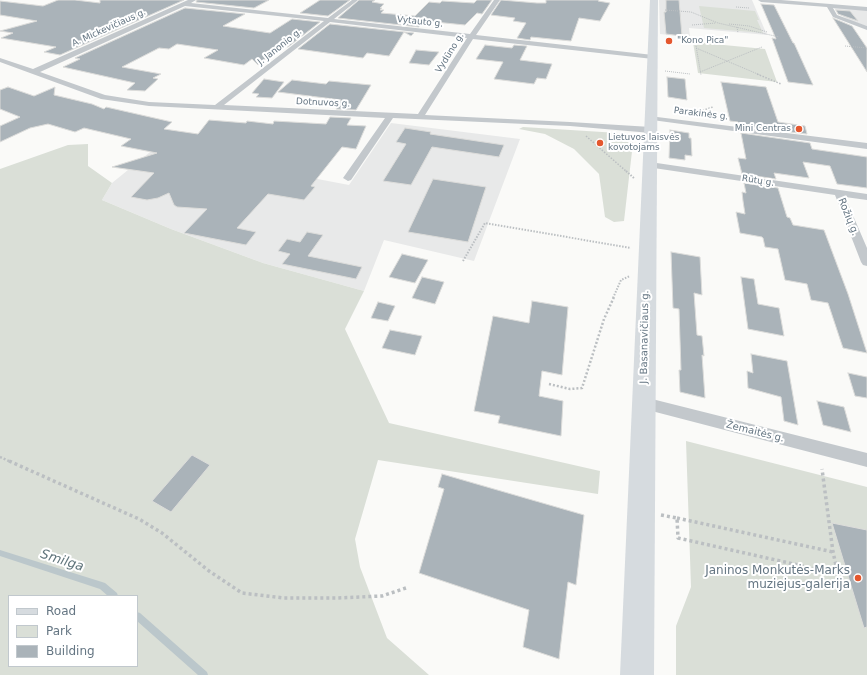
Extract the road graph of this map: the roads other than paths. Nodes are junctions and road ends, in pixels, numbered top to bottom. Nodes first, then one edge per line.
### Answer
1 (193, 0) edge
2 (355, 0) edge
3 (497, 0) edge
4 (761, 0) edge
5 (185, 4) junction
6 (654, 4) edge
7 (828, 5) junction
8 (867, 9) edge
9 (328, 21) junction
10 (867, 28) edge
11 (471, 37) junction
12 (0, 60) edge
13 (653, 64) junction
14 (33, 72) junction
15 (216, 108) junction
16 (390, 116) junction
17 (420, 117) junction
18 (651, 124) junction
19 (867, 146) edge
20 (650, 165) junction
21 (348, 178) dead end
22 (839, 193) junction
23 (867, 197) edge
24 (867, 262) edge
25 (644, 404) junction
26 (867, 460) edge
27 (637, 675) edge

1 - 5 street, A. Mickevičiaus g.
2 - 9 street, J. Janonio g.
3 - 11 street, Vydūno g.
4 - 7 street
5 - 9 street, Vytauto g.
5 - 14 street, A. Mickevičiaus g.
6 - 13 main road, J. Basanavičiaus g.
7 - 8 street
7 - 10 street
9 - 11 street, Vytauto g.
9 - 15 street, J. Janonio g.
11 - 13 street, Vytauto g.
11 - 17 street, Vydūno g.
12 - 14 street, Dotnuvos g.
13 - 18 main road, J. Basanavičiaus g.
14 - 15 street, Dotnuvos g.
15 - 16 street, Dotnuvos g.
16 - 17 street, Dotnuvos g.
16 - 21 street
17 - 18 street, Dotnuvos g.
18 - 19 street, Parakinės g.
18 - 20 main road, J. Basanavičiaus g.
20 - 22 street, Rūtų g.
20 - 25 main road, J. Basanavičiaus g.
22 - 23 street, Rūtų g.
22 - 24 street, Rožių g.
25 - 26 street, Žemaitės g.
25 - 27 main road, J. Basanavičiaus g.

